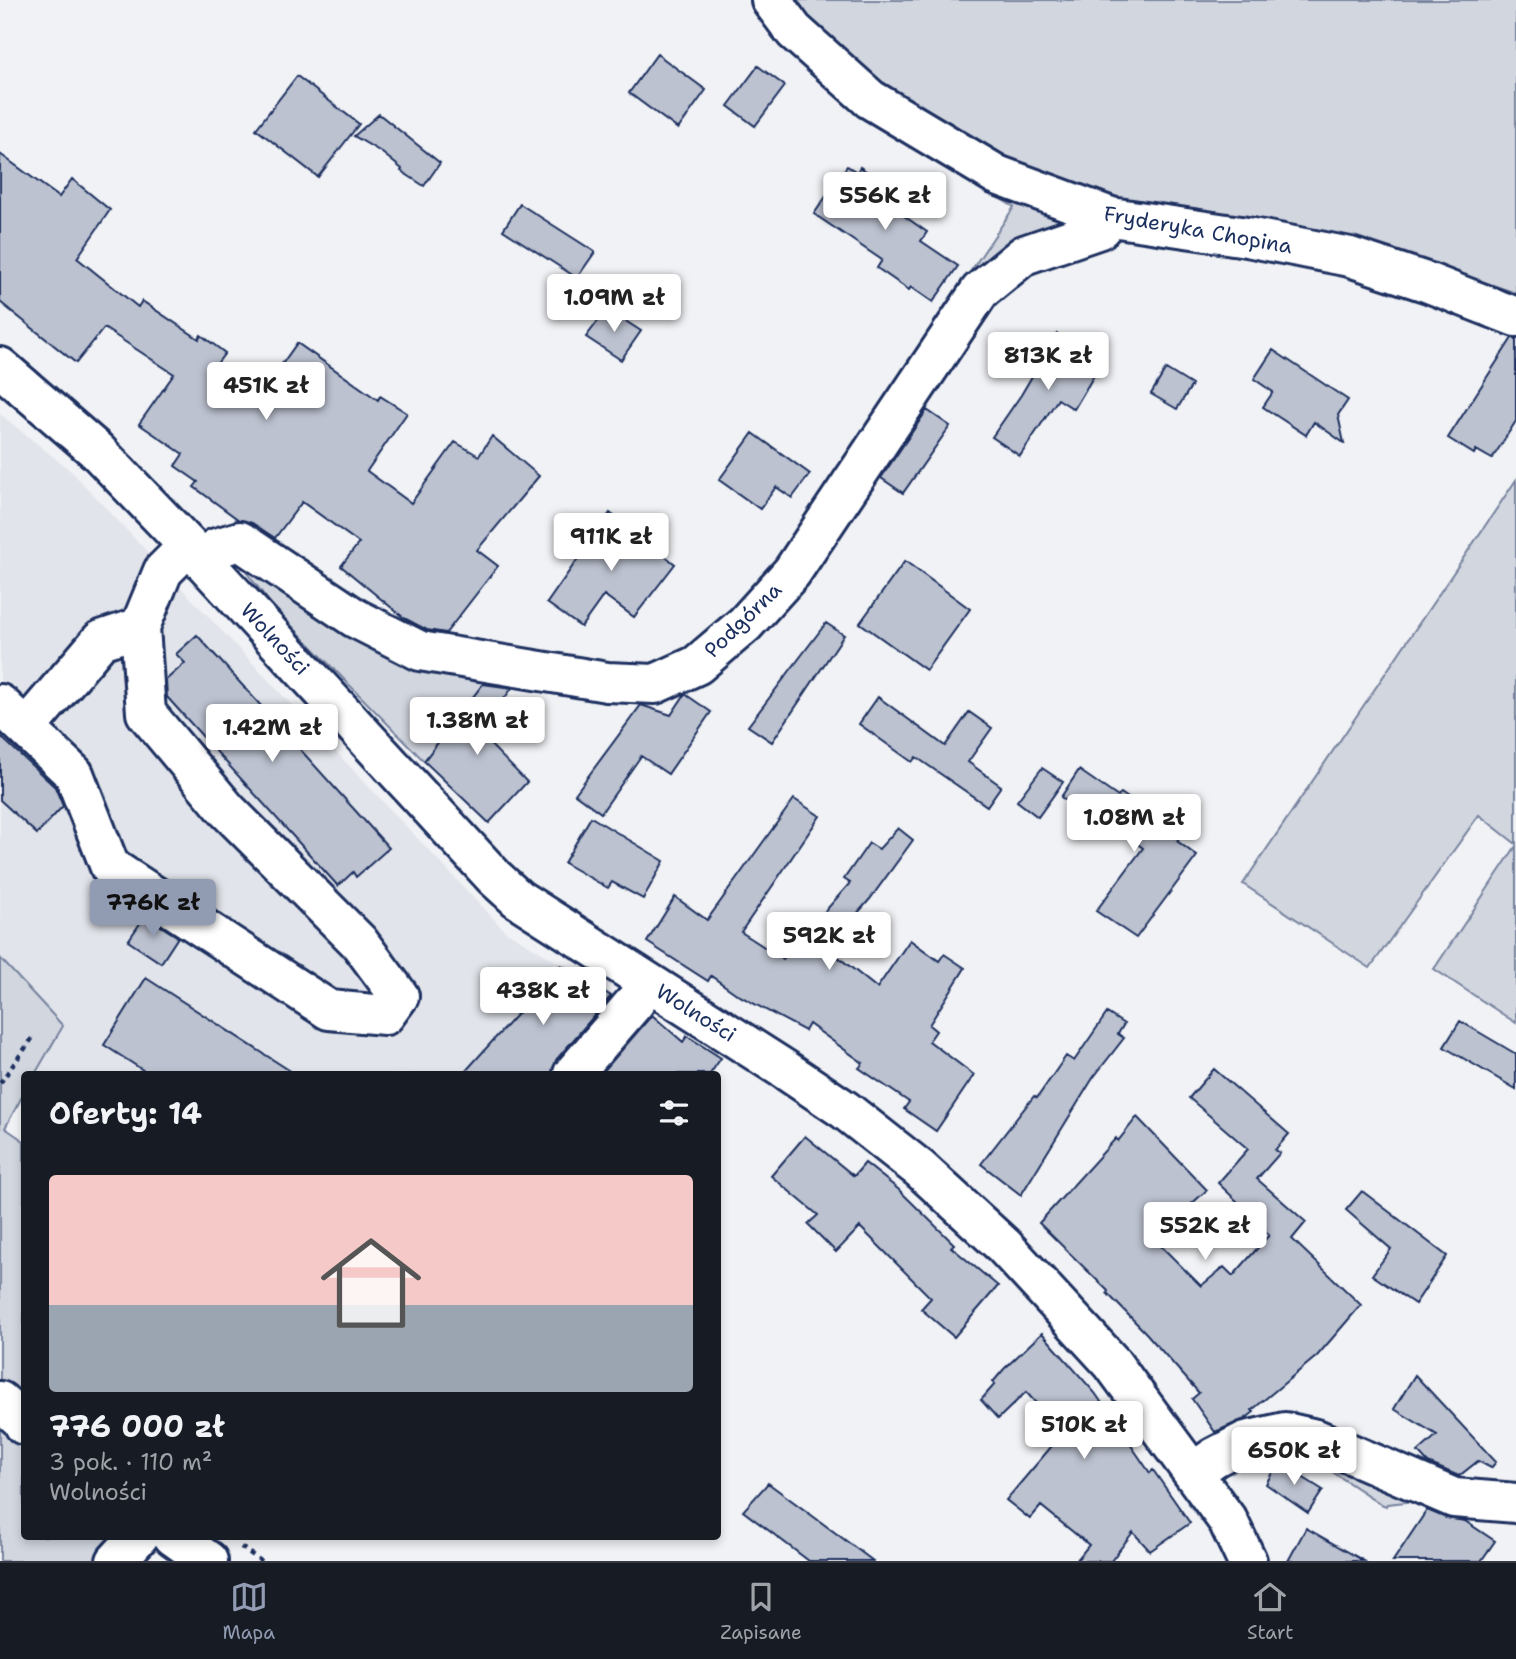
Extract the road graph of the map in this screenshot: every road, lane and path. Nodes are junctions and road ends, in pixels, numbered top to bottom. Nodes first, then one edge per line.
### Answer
1 (771, 0) edge
2 (1111, 217) junction
3 (1516, 317) edge
4 (0, 368) edge
5 (195, 552) junction
6 (140, 627) junction
7 (13, 716) edge
8 (648, 983) junction
9 (34, 1036) dead end
10 (576, 1071) edge
11 (0, 1083) edge
12 (0, 1401) edge
13 (21, 1419) edge
14 (0, 1436) edge
15 (21, 1440) edge
16 (1194, 1472) junction
17 (1516, 1503) edge
18 (135, 1540) edge
19 (179, 1540) edge
20 (116, 1561) edge
21 (208, 1561) edge
22 (1247, 1561) edge

1 - 2 street, Fryderyka Chopina
2 - 3 street, Fryderyka Chopina
2 - 5 street, Podgórna
4 - 5 street, Wolności
5 - 6 street
5 - 8 street, Wolności
6 - 7 street
6 - 7 street
8 - 10 street
8 - 16 street, Wolności
9 - 11 path
12 - 13 street
14 - 15 street
16 - 17 street
16 - 22 street, Wolności
18 - 20 street
19 - 21 street

